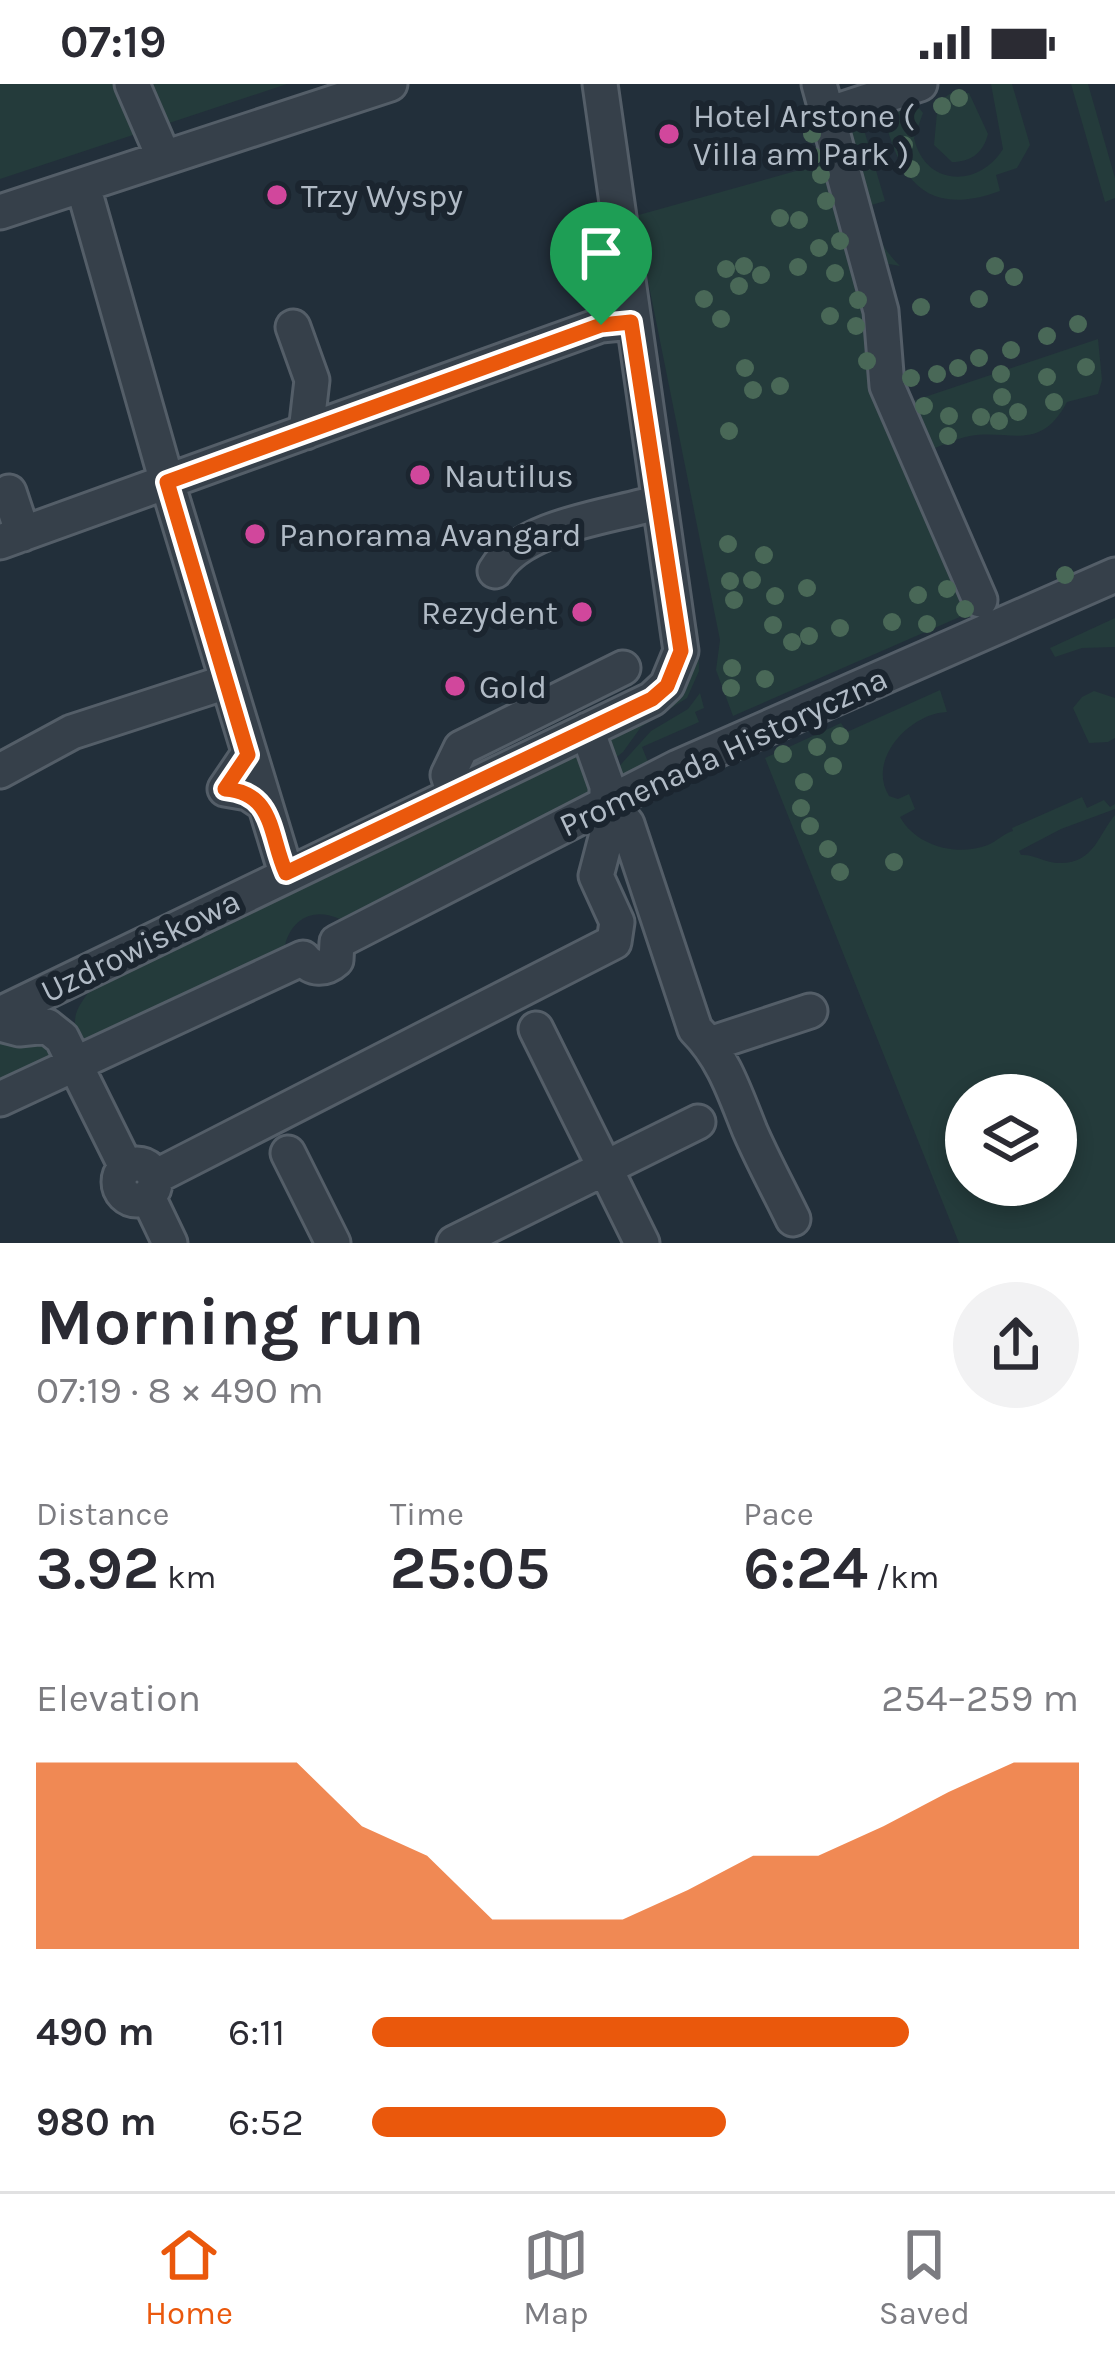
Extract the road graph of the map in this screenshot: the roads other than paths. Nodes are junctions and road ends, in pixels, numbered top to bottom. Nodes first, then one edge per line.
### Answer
1 (132, 84) edge
2 (390, 84) edge
3 (600, 84) edge
4 (920, 84) edge
5 (824, 99) edge
6 (164, 158) junction
7 (83, 185) junction
8 (0, 212) edge
9 (631, 322) junction
10 (293, 327) dead end
11 (306, 432) junction
12 (167, 482) junction
13 (8, 493) dead end
14 (658, 502) junction
15 (12, 538) edge
16 (495, 571) dead end
17 (1115, 575) edge
18 (980, 600) dead end
19 (623, 668) dead end
20 (226, 682) junction
21 (564, 697) junction
22 (577, 735) junction
23 (248, 755) junction
24 (0, 771) edge
25 (454, 794) junction
26 (608, 801) junction
27 (263, 803) junction
28 (286, 873) junction
29 (85, 972) junction
30 (810, 1011) dead end
31 (0, 1014) edge
32 (0, 1024) edge
33 (536, 1029) dead end
34 (710, 1044) junction
35 (68, 1050) junction
36 (0, 1099) edge
37 (698, 1122) dead end
38 (288, 1153) dead end
39 (605, 1168) junction
40 (143, 1180) junction
41 (793, 1219) dead end
42 (475, 1238) edge
43 (170, 1243) edge
44 (333, 1243) edge
45 (642, 1243) edge

1 - 6 street
2 - 6 street
3 - 9 street
4 - 5 street
5 - 18 street
6 - 7 street
7 - 8 street
7 - 12 street
9 - 11 street
9 - 14 street
10 - 11 street
11 - 12 street
12 - 15 street
12 - 20 street
13 - 15 street
14 - 16 street
14 - 22 street, Uzdrowiskowa
17 - 26 street, Promenada Historyczna
19 - 21 street
20 - 23 street
20 - 24 street
21 - 22 street
21 - 25 street
22 - 25 street, Uzdrowiskowa
22 - 26 street
23 - 27 street
23 - 27 street
25 - 28 street, Uzdrowiskowa
26 - 34 street
26 - 35 street, Promenada Historyczna
26 - 40 street
27 - 28 street
28 - 29 street, Uzdrowiskowa
29 - 31 street, Uzdrowiskowa
29 - 35 street
30 - 34 street
32 - 35 street
33 - 39 street
34 - 41 street
35 - 36 street, Promenada Historyczna
35 - 40 street
37 - 39 street
38 - 44 street
39 - 42 street
39 - 45 street
40 - 43 street

